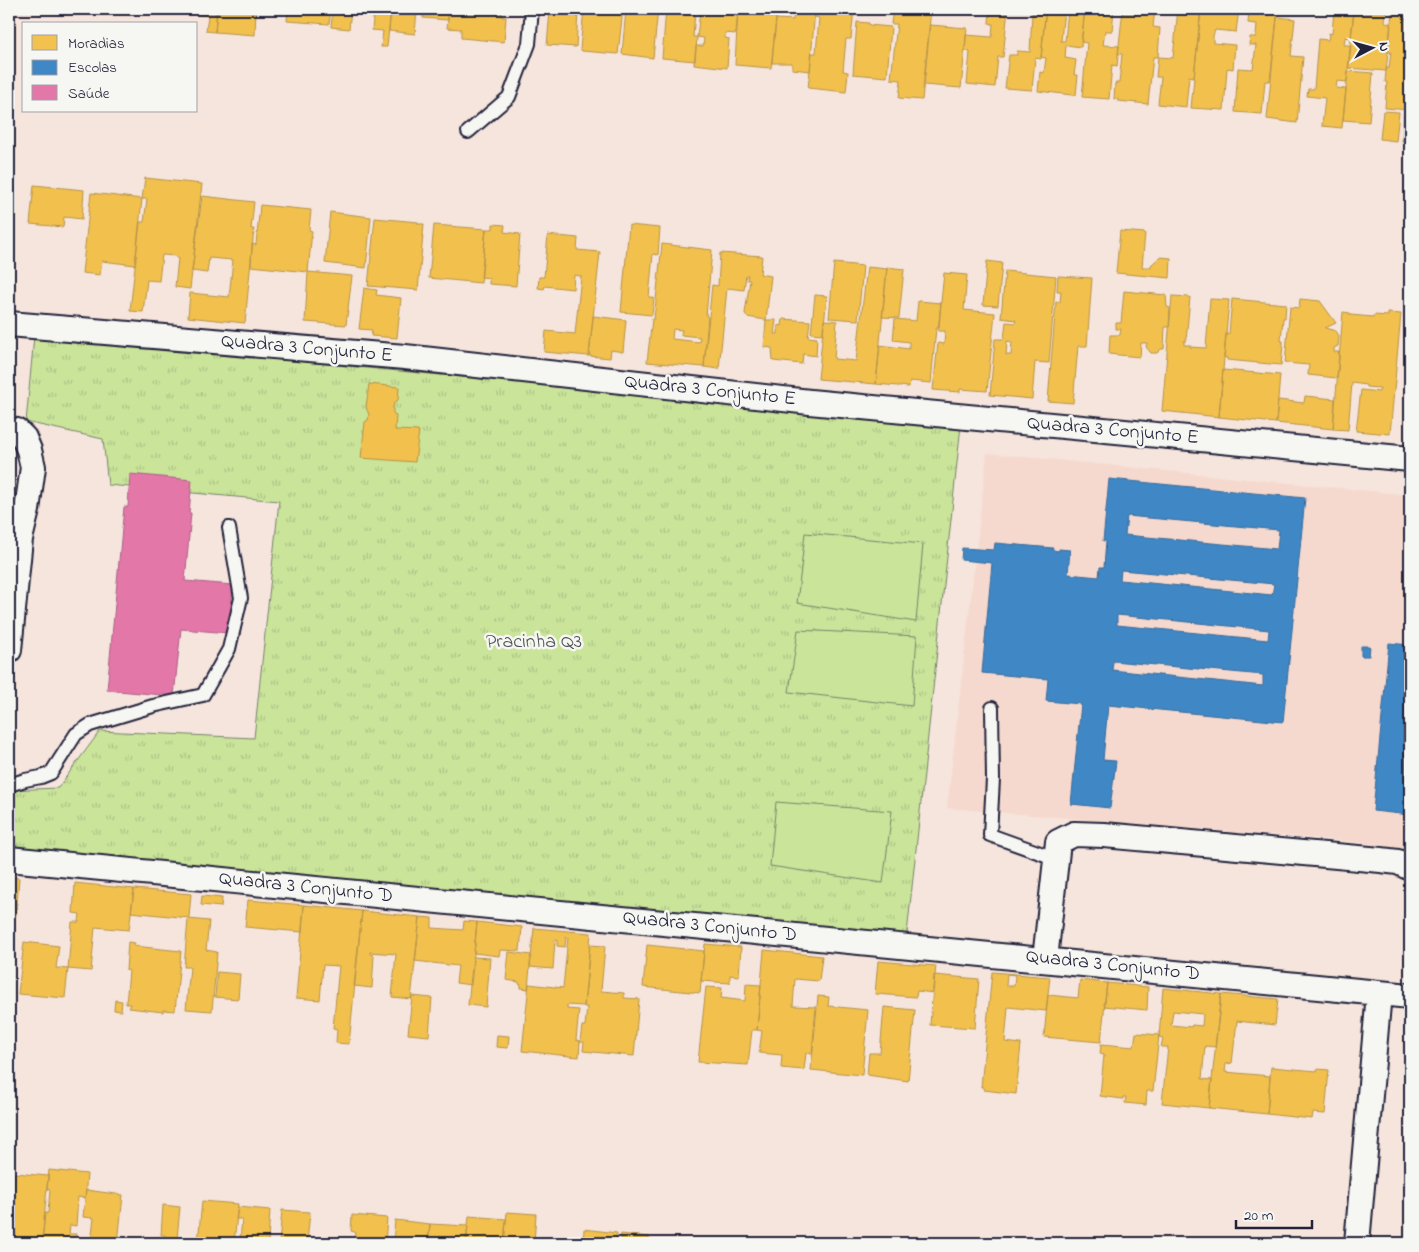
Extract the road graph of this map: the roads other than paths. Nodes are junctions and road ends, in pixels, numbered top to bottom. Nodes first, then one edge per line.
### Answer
1 (532, 9) edge
2 (468, 132) dead end
3 (9, 324) edge
4 (9, 430) edge
5 (1410, 459) edge
6 (229, 528) dead end
7 (9, 650) edge
8 (992, 708) dead end
9 (9, 785) edge
10 (1057, 858) junction
11 (9, 859) edge
12 (1410, 868) edge
13 (1045, 959) junction
14 (1379, 993) junction
15 (1410, 996) edge
16 (1357, 1243) edge

1 - 2 lane
3 - 5 street, Quadra 3 Conjunto E
4 - 7 street
6 - 9 lane
8 - 10 lane
10 - 12 street
10 - 13 street
11 - 13 street, Quadra 3 Conjunto D
13 - 14 street, Quadra 3 Conjunto D
14 - 15 street, Quadra 3 Conjunto D
14 - 16 street

